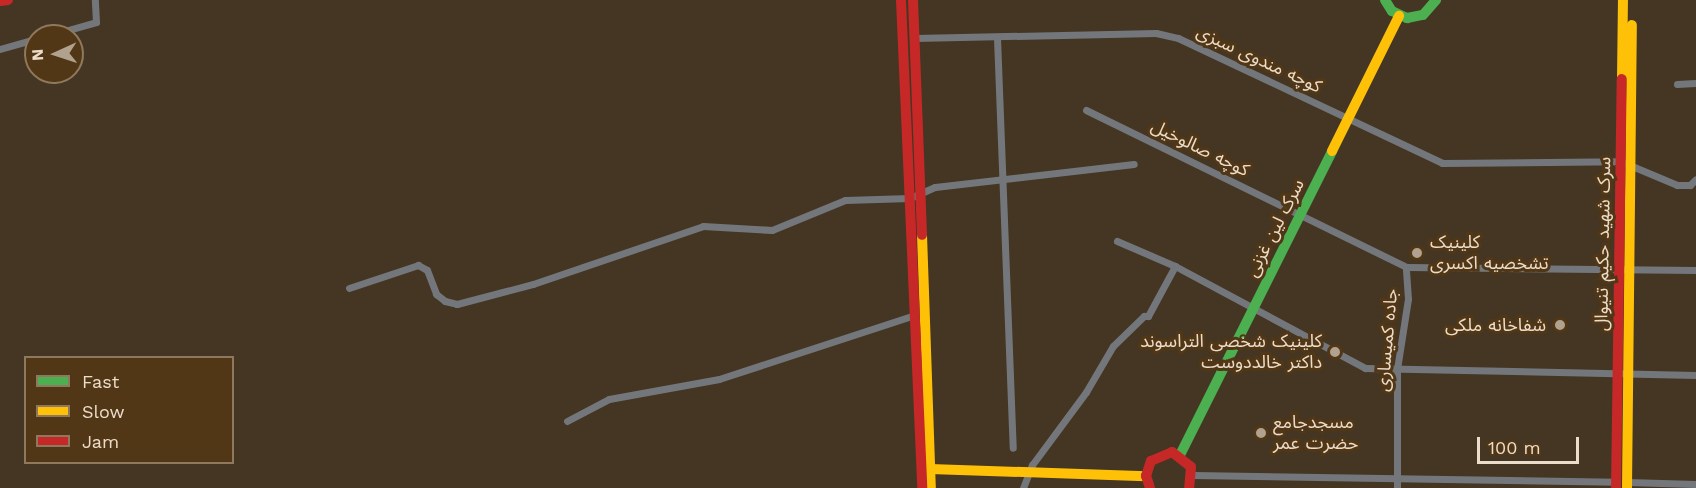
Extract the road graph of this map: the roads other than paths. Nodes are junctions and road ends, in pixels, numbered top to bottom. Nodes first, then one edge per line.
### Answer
1 (8, 0) edge
2 (94, 0) edge
3 (901, 0) edge
4 (913, 0) edge
5 (1385, 0) edge
6 (1436, 0) edge
7 (1623, 0) edge
8 (1632, 0) edge
9 (0, 1) edge
10 (1399, 16) junction
11 (84, 25) edge
12 (915, 38) junction
13 (997, 38) junction
14 (24, 42) edge
15 (0, 49) edge
16 (1696, 83) edge
17 (1677, 84) dead end
18 (1086, 110) dead end
19 (1349, 117) junction
20 (1625, 163) junction
21 (1134, 164) dead end
22 (1003, 177) junction
23 (1696, 180) edge
24 (915, 196) junction
25 (1302, 214) junction
26 (1117, 241) dead end
27 (1175, 266) junction
28 (1406, 267) junction
29 (1624, 268) junction
30 (1696, 270) edge
31 (349, 288) dead end
32 (1253, 309) junction
33 (915, 315) junction
34 (1397, 369) junction
35 (1623, 374) junction
36 (1696, 375) edge
37 (567, 421) dead end
38 (1013, 447) dead end
39 (1180, 455) junction
40 (930, 469) junction
41 (1028, 472) junction
42 (1146, 476) junction
43 (1192, 476) junction
44 (1398, 477) junction
45 (1696, 484) edge
46 (1621, 485) edge
47 (922, 488) edge
48 (931, 488) edge
49 (1023, 488) edge
50 (1150, 488) edge
51 (1189, 488) edge
52 (1397, 488) edge

1 - 9 main road
2 - 11 street
3 - 24 main road
4 - 12 main road
5 - 10 main road
6 - 10 main road
7 - 20 main road, سرک شهید حکیم تنیوال
8 - 20 main road, سرک شهید حکیم تنیوال
10 - 19 main road, سرک لین غزنی
12 - 13 street, کوچه مندوی سبزی
12 - 24 main road
13 - 19 street, کوچه مندوی سبزی
13 - 22 street
14 - 15 street
16 - 17 street
18 - 25 street, کوچه صالوخیل
19 - 20 street, کوچه مندوی سبزی
19 - 25 main road, سرک لین غزنی
20 - 23 street
20 - 29 main road, سرک شهید حکیم تنیوال
21 - 22 street
22 - 24 street
22 - 38 street
24 - 31 street
24 - 33 main road
24 - 40 main road
25 - 28 street, کوچه صالوخیل
25 - 32 main road, سرک لین غزنی
26 - 27 street
27 - 32 street
27 - 41 street
28 - 29 street
28 - 34 street, جاده کمیساری
29 - 30 street
29 - 35 main road, سرک شهید حکیم تنیوال
32 - 34 street
32 - 39 main road, سرک لین غزنی
33 - 37 street
33 - 47 main road
34 - 35 street
34 - 44 street, جاده کمیساری
35 - 36 street
35 - 46 main road, سرک شهید حکیم تنیوال
39 - 42 main road
39 - 43 main road
40 - 41 main road
40 - 48 main road
41 - 42 main road
41 - 49 street
42 - 50 main road
43 - 44 street
43 - 51 main road
44 - 46 street
44 - 52 street, جاده کمیساری
45 - 46 street

